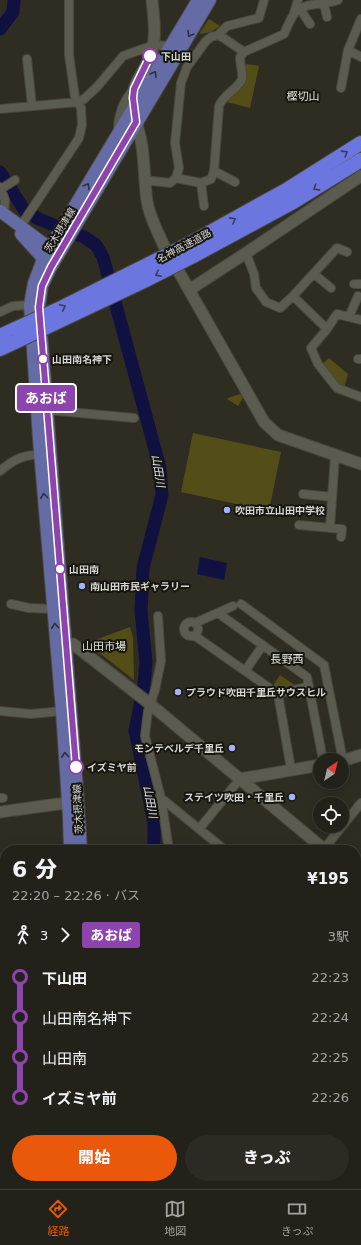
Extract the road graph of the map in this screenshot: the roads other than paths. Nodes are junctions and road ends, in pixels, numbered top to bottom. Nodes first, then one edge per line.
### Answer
1 (69, 0) edge
2 (152, 0) edge
3 (198, 0) edge
4 (210, 0) edge
5 (264, 0) edge
6 (298, 0) edge
7 (336, 0) edge
8 (324, 4) junction
9 (297, 11) junction
10 (326, 16) dead end
11 (361, 19) edge
12 (310, 24) dead end
13 (218, 35) junction
14 (154, 45) junction
15 (170, 46) junction
16 (348, 50) junction
17 (244, 52) junction
18 (361, 57) edge
19 (27, 59) dead end
20 (342, 88) dead end
21 (134, 89) junction
22 (78, 102) junction
23 (32, 106) junction
24 (134, 107) junction
25 (0, 109) edge
26 (136, 122) junction
27 (118, 134) junction
28 (361, 143) edge
29 (361, 160) edge
30 (214, 171) junction
31 (361, 176) edge
32 (176, 178) junction
33 (14, 180) dead end
34 (145, 180) junction
35 (236, 182) dead end
36 (201, 183) junction
37 (1, 188) edge
38 (204, 206) dead end
39 (2, 213) edge
40 (72, 222) junction
41 (23, 223) junction
42 (190, 251) junction
43 (347, 252) dead end
44 (246, 253) junction
45 (50, 257) junction
46 (314, 274) junction
47 (331, 288) dead end
48 (188, 290) junction
49 (293, 296) junction
50 (358, 296) dead end
51 (30, 305) junction
52 (0, 312) edge
53 (350, 317) junction
54 (361, 320) edge
55 (327, 329) junction
56 (0, 336) edge
57 (15, 336) junction
58 (0, 349) edge
59 (361, 397) edge
60 (47, 410) junction
61 (134, 418) dead end
62 (46, 454) junction
63 (335, 455) junction
64 (361, 464) edge
65 (0, 471) edge
66 (304, 494) dead end
67 (332, 497) junction
68 (299, 525) dead end
69 (330, 528) junction
70 (341, 537) dead end
71 (11, 604) dead end
72 (54, 609) junction
73 (218, 613) junction
74 (158, 616) dead end
75 (195, 623) junction
76 (195, 636) junction
77 (61, 644) junction
78 (263, 645) junction
79 (245, 671) junction
80 (309, 686) junction
81 (278, 694) junction
82 (150, 704) junction
83 (0, 711) edge
84 (62, 711) junction
85 (322, 753) edge
86 (340, 753) edge
87 (361, 755) edge
88 (349, 759) edge
89 (313, 766) edge
90 (291, 769) junction
91 (240, 779) junction
92 (161, 798) junction
93 (73, 803) junction
94 (361, 803) edge
95 (0, 812) edge
96 (199, 829) junction
97 (70, 845) edge
98 (80, 845) edge
99 (168, 845) edge
100 (219, 845) edge
101 (318, 845) edge
102 (328, 845) edge
103 (361, 1103) edge
104 (361, 1107) edge

1 - 22 street
2 - 14 street
3 - 15 main road, 茨木摂津線
4 -> 26 main road, 茨木摂津線
5 - 13 street
6 - 9 street
7 - 8 street
8 - 9 street
8 - 10 street
9 - 12 street
9 - 17 street
11 - 16 street
13 - 17 street
13 - 32 street
14 - 15 street
14 - 21 street
14 - 22 street
24 -> 15 main road, 茨木摂津線
16 - 18 street
16 - 20 street
17 - 30 street
19 - 23 street
21 - 24 street
21 - 27 street
22 - 23 street
22 - 41 street
23 - 25 street
24 - 26 street
24 - 27 main road, 茨木摂津線
26 - 34 street
26 - 40 main road, 茨木摂津線
40 -> 27 main road, 茨木摂津線
42 -> 28 highway, 名神高速道路
29 -> 42 highway, 名神高速道路
30 - 35 street
30 - 36 street
31 - 44 street
32 - 34 street
32 - 36 street
33 - 37 street
34 - 48 street
36 - 38 street
37 - 39 street
39 - 41 main road
39 - 45 main road
40 - 45 main road, 茨木摂津線
41 - 45 main road
42 - 57 highway, 名神高速道路, bridge
43 - 46 street
44 - 48 street
44 - 49 street
45 - 51 main road, 茨木摂津線
45 - 60 main road, 茨木摂津線
46 - 47 street
46 - 49 street
48 - 63 street
49 - 55 street
50 - 53 street
51 - 52 street
51 - 62 main road, 茨木摂津線
53 - 54 street
53 - 55 street
55 - 59 street
56 - 57 highway, 名神高速道路
57 - 58 highway, 名神高速道路
60 - 61 street
60 - 62 main road, 茨木摂津線
62 - 65 street
72 -> 62 main road, 茨木摂津線
62 - 77 main road, 茨木摂津線
63 - 64 street
63 - 67 street
66 - 67 street
67 - 69 street
68 - 69 street
69 - 70 street
71 - 72 street
77 -> 72 main road, 茨木摂津線
73 - 75 street
73 - 78 street
73 - 86 street
74 - 82 street
75 - 76 street
75 - 76 street
76 - 79 street
77 - 82 street
77 - 84 main road, 茨木摂津線
77 - 93 main road, 茨木摂津線
78 - 79 street
78 - 80 street
79 - 81 street
80 - 81 street
80 - 85 street
81 - 90 street
82 - 91 street
82 - 92 street
83 - 84 street
93 -> 84 main road, 茨木摂津線
87 - 88 street
89 - 90 street
90 - 91 street
91 - 96 street
91 - 101 street
92 - 96 street
92 - 99 street
93 - 95 street
93 - 97 main road, 茨木摂津線
93 - 98 main road, 茨木摂津線
94 - 102 street
96 - 100 street
103 - 104 street

